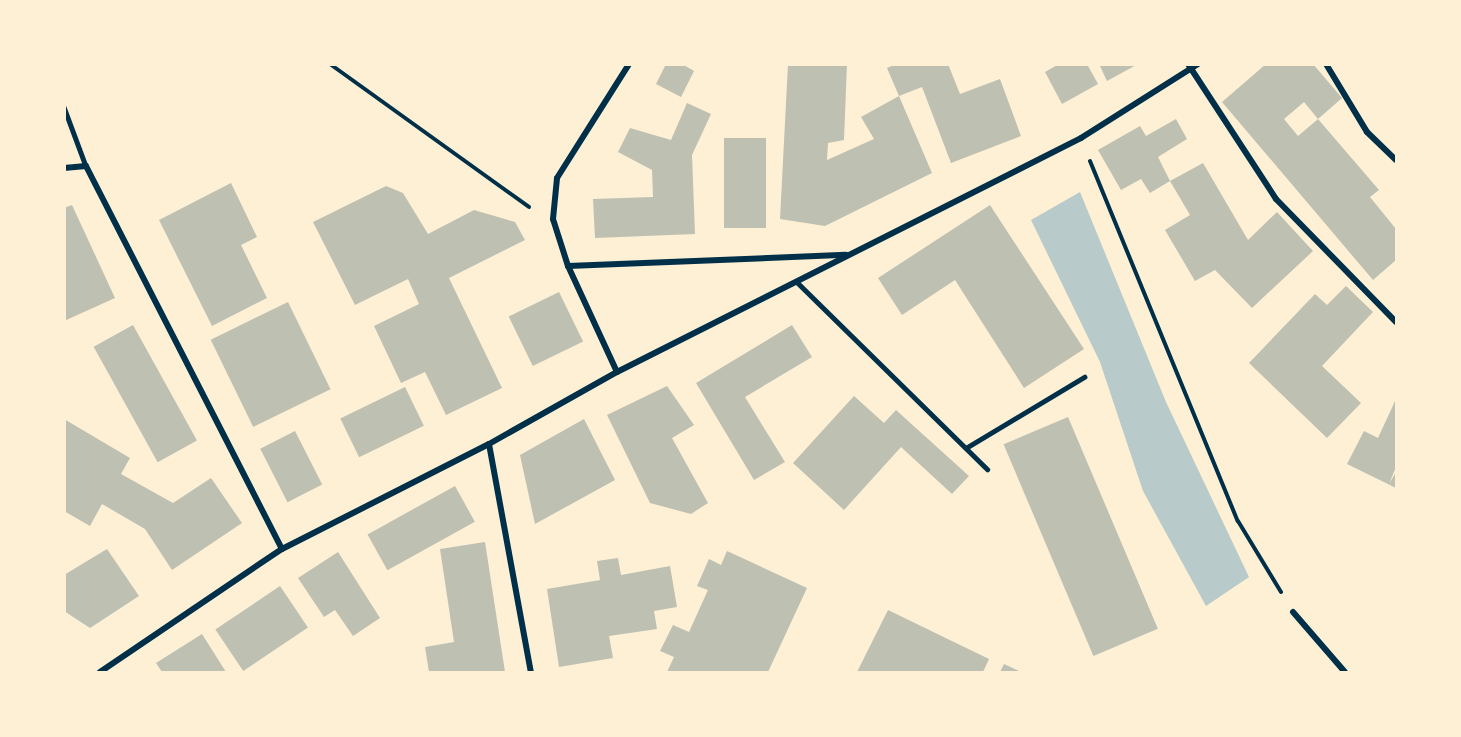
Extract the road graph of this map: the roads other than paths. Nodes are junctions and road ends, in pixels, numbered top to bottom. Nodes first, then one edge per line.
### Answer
1 (629, 64) edge
2 (1198, 64) edge
3 (1326, 64) edge
4 (1189, 67) edge
5 (64, 107) edge
6 (1396, 160) edge
7 (86, 166) junction
8 (64, 168) edge
9 (850, 254) junction
10 (568, 266) junction
11 (797, 282) junction
12 (1396, 322) edge
13 (617, 372) junction
14 (1084, 376) dead end
15 (489, 444) junction
16 (966, 448) junction
17 (987, 469) dead end
18 (282, 549) junction
19 (1293, 612) road end
20 (100, 672) edge
21 (531, 672) edge
22 (1345, 672) edge

1 - 10 street
2 - 4 street
3 - 6 street
4 - 9 street
4 - 12 street
5 - 7 lane
7 - 8 street
7 - 18 street
9 - 10 street
9 - 11 street
10 - 13 street
11 - 13 street
11 - 16 lane
13 - 15 street
14 - 16 lane
15 - 18 street
15 - 21 street
16 - 17 lane
18 - 20 street
19 - 22 street

